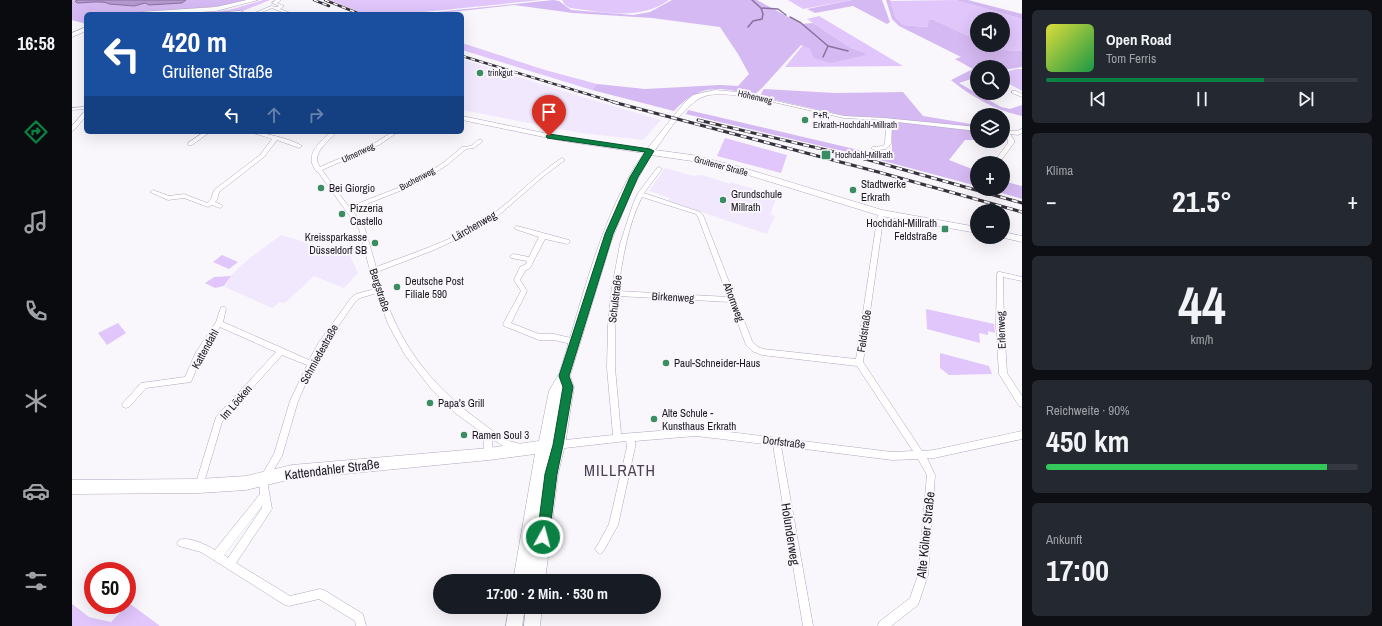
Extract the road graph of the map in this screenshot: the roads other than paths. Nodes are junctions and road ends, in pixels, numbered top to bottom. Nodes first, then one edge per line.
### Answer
1 (255, 0) edge
2 (279, 0) edge
3 (277, 9) junction
4 (170, 12) edge
5 (259, 12) edge
6 (285, 12) edge
7 (72, 27) edge
8 (84, 30) edge
9 (84, 30) edge
10 (72, 35) edge
11 (1014, 92) dead end
12 (746, 95) joint
13 (1022, 96) edge
14 (84, 108) edge
15 (72, 109) edge
16 (84, 115) edge
17 (464, 118) edge
18 (884, 119) junction
19 (970, 128) edge
20 (72, 129) edge
21 (1022, 131) edge
22 (1010, 132) edge
23 (204, 134) edge
24 (261, 134) edge
25 (332, 134) edge
26 (392, 134) edge
27 (276, 138) junction
28 (480, 141) dead end
29 (665, 142) junction
30 (190, 144) dead end
31 (299, 146) dead end
32 (609, 146) junction
33 (874, 148) dead end
34 (650, 151) junction
35 (692, 158) junction
36 (562, 160) dead end
37 (640, 165) junction
38 (659, 169) dead end
39 (318, 170) junction
40 (153, 192) dead end
41 (640, 194) junction
42 (212, 203) junction
43 (220, 206) dead end
44 (349, 210) junction
45 (881, 213) junction
46 (517, 228) dead end
47 (970, 229) edge
48 (543, 236) junction
49 (1010, 236) edge
50 (1022, 239) edge
51 (568, 242) dead end
52 (513, 256) dead end
53 (531, 260) junction
54 (374, 271) junction
55 (1022, 279) edge
56 (379, 290) junction
57 (614, 293) junction
58 (733, 300) junction
59 (223, 309) dead end
60 (219, 323) junction
61 (575, 342) junction
62 (281, 351) junction
63 (859, 363) junction
64 (311, 364) junction
65 (1022, 403) edge
66 (126, 404) dead end
67 (488, 432) junction
68 (1022, 435) edge
69 (630, 437) junction
70 (617, 438) junction
71 (776, 441) junction
72 (551, 446) junction
73 (528, 450) junction
74 (489, 454) junction
75 (920, 456) junction
76 (263, 480) junction
77 (200, 486) junction
78 (72, 487) edge
79 (265, 495) junction
80 (182, 543) dead end
81 (600, 549) dead end
82 (218, 556) junction
83 (230, 563) junction
84 (522, 574) edge
85 (538, 574) edge
86 (516, 614) edge
87 (533, 614) edge
88 (361, 626) edge
89 (514, 626) edge
90 (532, 626) edge
91 (808, 626) edge
92 (883, 626) edge

1 - 4 main road
2 - 3 street
3 - 5 street
3 - 6 street
7 - 8 main road
9 - 10 main road
11 - 13 street
12 - 18 street, Höhenweg
12 - 29 main road, Höhenweg
14 - 15 street
16 - 20 street
17 - 32 main road, Gruitener Straße
18 - 19 street, Höhenweg
18 - 33 street
21 - 22 street
23 - 30 street
24 - 27 street
25 - 39 street
26 - 39 street, Ulmenweg
27 - 31 street
27 - 42 street
28 - 44 street, Buchenweg
29 - 34 main road, Höhenweg
29 - 35 main road
32 - 34 main road, Gruitener Straße
32 - 37 main road
34 - 35 main road, Gruitener Straße
34 - 37 main road, Höhenweg
35 - 45 main road, Gruitener Straße
36 - 54 street, Lärchenweg
37 - 61 main road, Höhenweg
38 - 41 street, Schulstraße
39 - 44 street, Bergstraße
40 - 42 street
41 - 57 street, Schulstraße
41 - 58 street, Ahornweg
42 - 43 street
44 - 54 street, Bergstraße
45 - 47 main road, Gruitener Straße
45 - 63 street, Feldstraße
46 - 48 street
48 - 51 street
48 - 53 street
49 - 50 main road
52 - 53 street
53 - 61 street
54 - 56 street, Bergstraße
55 - 65 street, Erlenweg
56 - 64 street, Schmiedestraße
56 - 67 street, Bergstraße
57 - 58 street, Birkenweg
57 - 70 street, Schulstraße
58 - 63 street, Ahornweg
59 - 60 street
60 - 62 street, Kattendahl
60 - 66 street, Kattendahl
61 - 72 main road, Höhenweg
62 - 64 street, Kattendahl
62 - 77 street, Im Löcken
63 - 75 street, Feldstraße
64 - 76 street, Schmiedestraße
67 - 73 street, Bergstraße
67 - 74 street
68 - 75 street, Dorfstraße
69 - 70 street, Dorfstraße
69 - 71 street, Dorfstraße
69 - 81 street
70 - 72 street, Dorfstraße
71 - 75 street, Dorfstraße
71 - 91 street, Holunderweg
72 - 73 main road, Kattendahler Straße
72 - 84 main road
72 - 85 main road
73 - 74 main road, Kattendahler Straße
74 - 76 main road, Kattendahler Straße
75 - 92 street, Alte Kölner Straße
76 - 77 main road, Kattendahler Straße
76 - 79 street
77 - 78 main road, Kattendahler Straße
79 - 82 street
79 - 83 street
80 - 82 street
82 - 83 street
83 - 88 street
86 - 89 main road
87 - 90 main road

